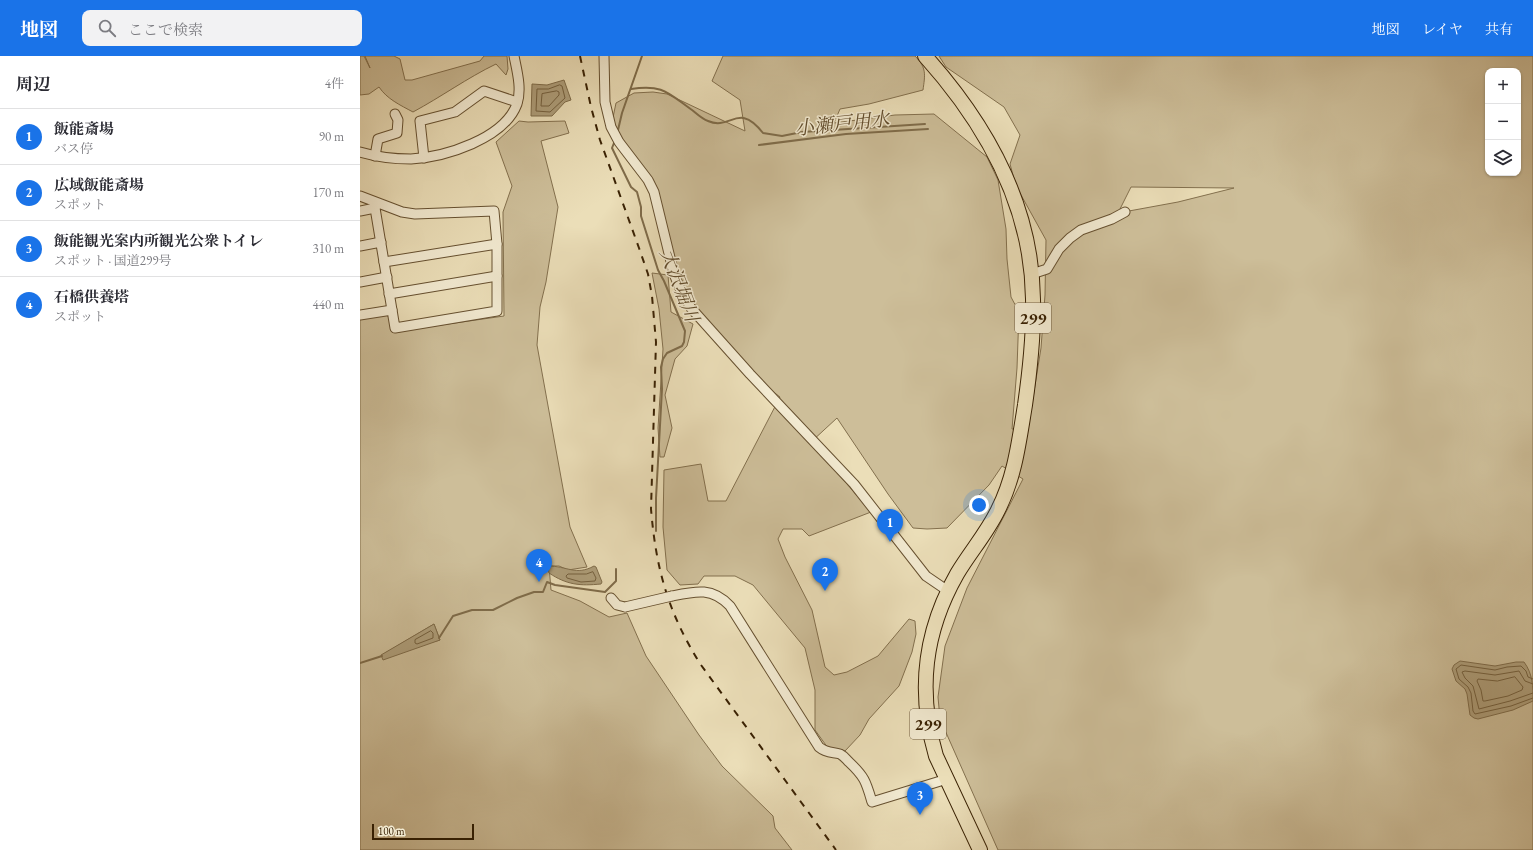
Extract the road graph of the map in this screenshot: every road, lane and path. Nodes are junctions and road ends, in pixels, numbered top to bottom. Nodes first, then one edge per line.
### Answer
1 (514, 56) edge
2 (604, 56) edge
3 (925, 56) edge
4 (517, 102) junction
5 (395, 114) dead end
6 (360, 152) edge
7 (375, 156) junction
8 (424, 158) junction
9 (360, 196) edge
10 (374, 205) junction
11 (360, 211) edge
12 (1125, 212) dead end
13 (381, 242) junction
14 (497, 244) junction
15 (360, 246) edge
16 (384, 262) junction
17 (1032, 274) junction
18 (497, 276) junction
19 (387, 278) junction
20 (360, 282) edge
21 (389, 294) junction
22 (392, 310) junction
23 (360, 316) edge
24 (948, 591) junction
25 (611, 598) dead end
26 (947, 779) junction
27 (980, 850) edge

1 - 4 street
2 - 24 street
3 - 17 highway, 299
4 - 8 street
4 - 8 street
5 - 7 street
6 - 7 street
7 - 8 street
9 - 10 street
10 - 11 street
10 - 13 street
10 - 14 street
12 - 17 street
13 - 15 street
13 - 16 street
14 - 16 street
14 - 18 street
16 - 19 street
17 - 24 highway, 299
18 - 21 street
18 - 22 street
19 - 20 street
19 - 21 street
21 - 22 street
22 - 23 street
24 - 26 highway, 299
25 - 26 street, bridge
26 - 27 highway, 299

